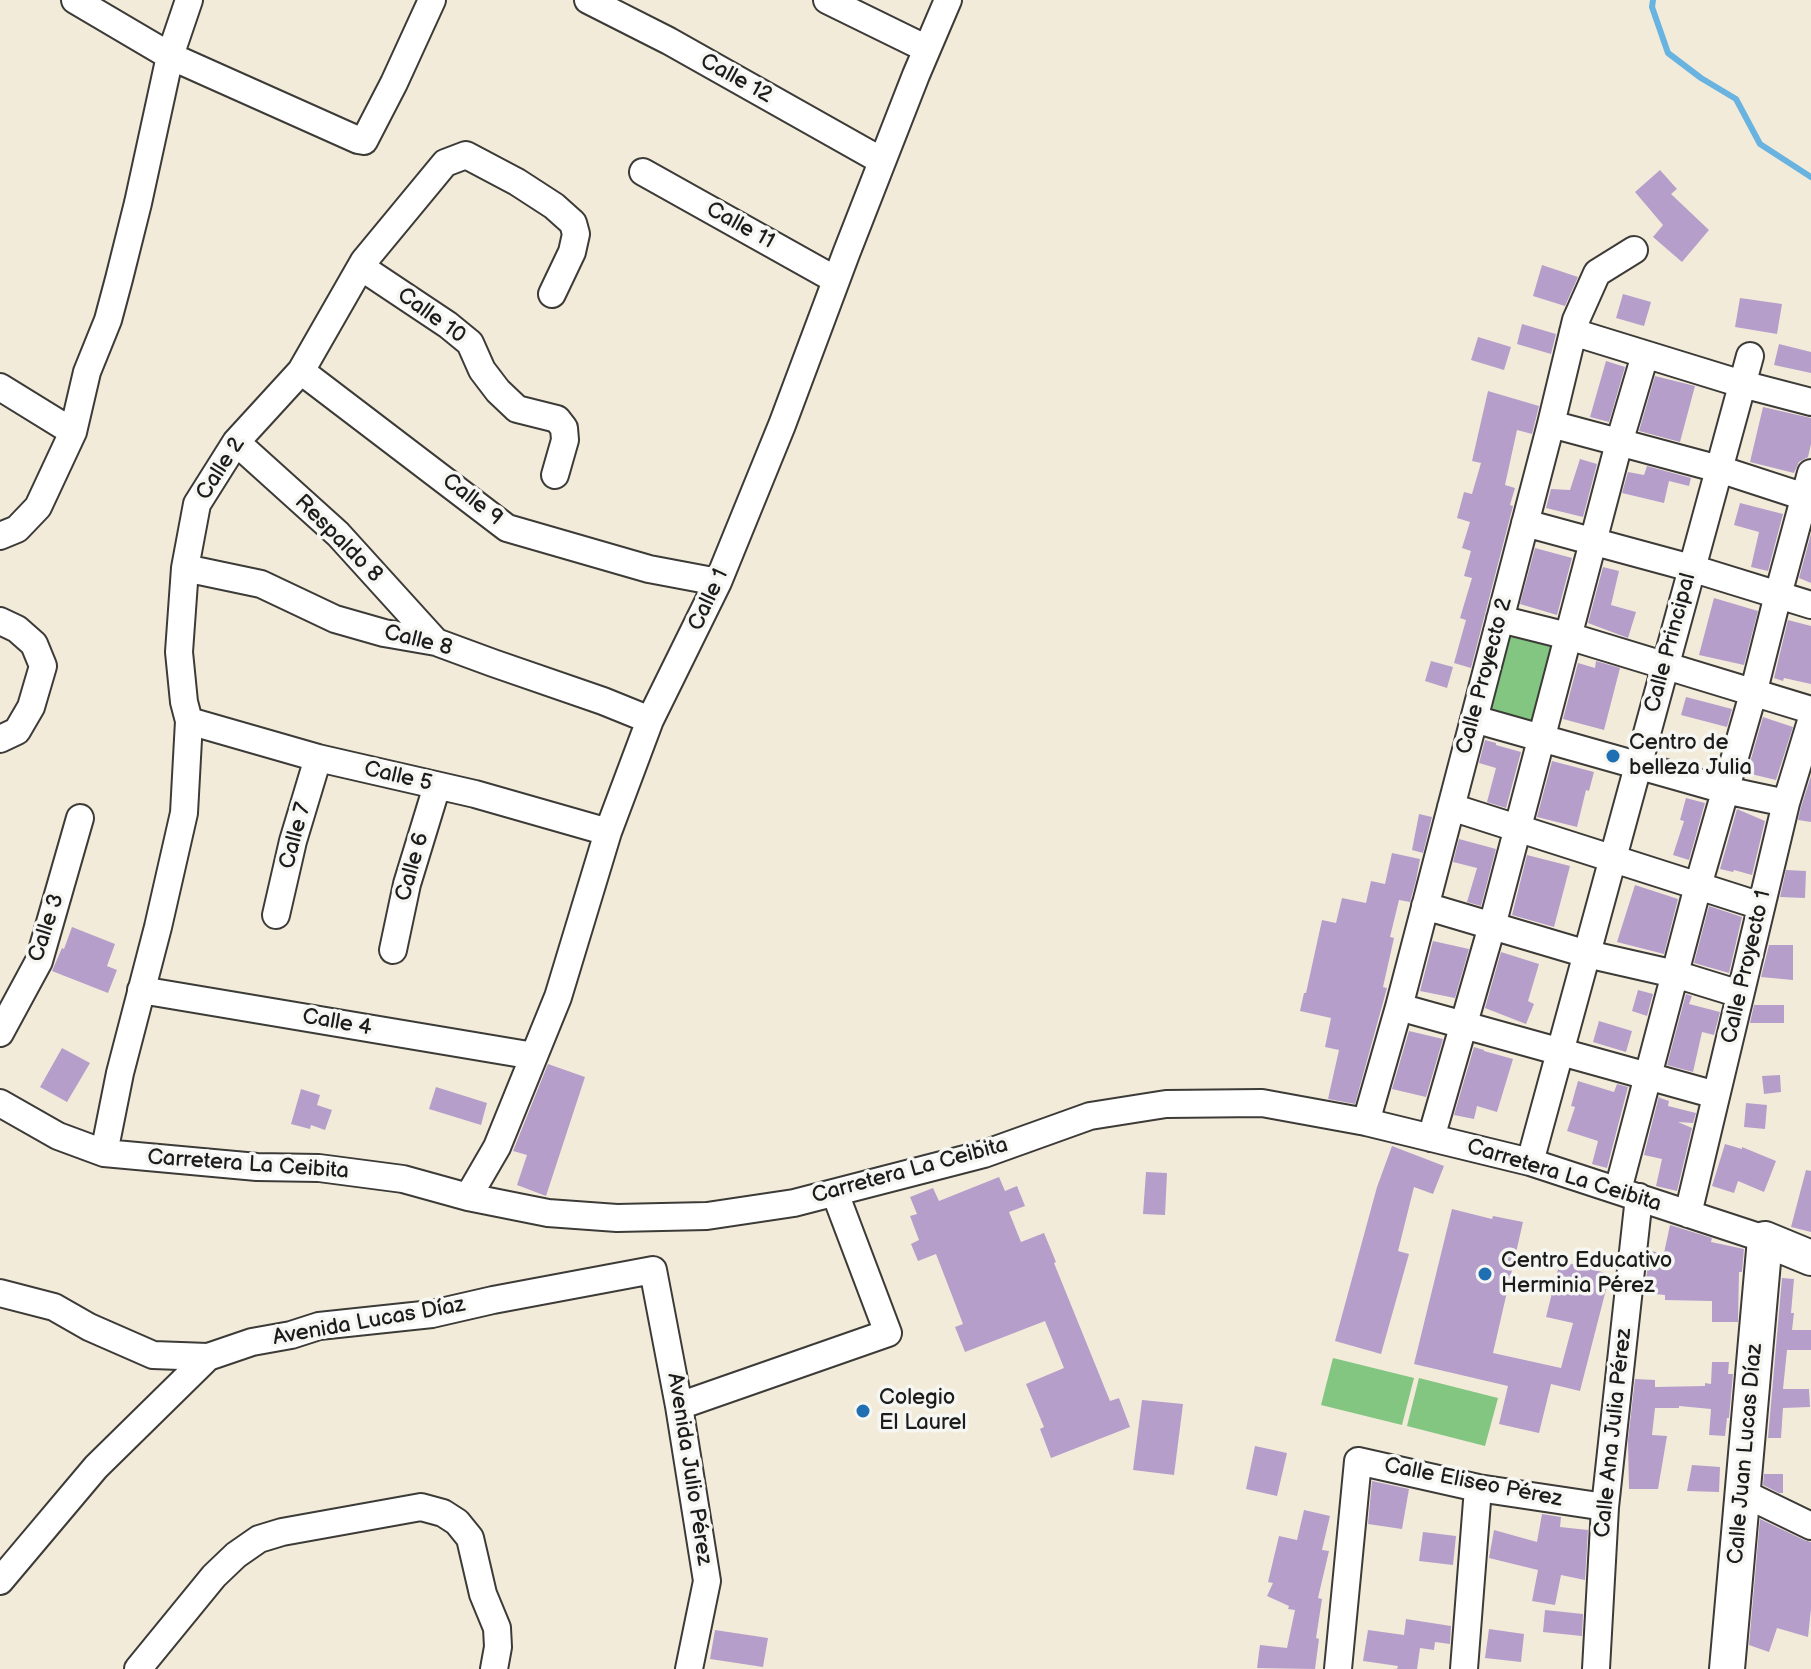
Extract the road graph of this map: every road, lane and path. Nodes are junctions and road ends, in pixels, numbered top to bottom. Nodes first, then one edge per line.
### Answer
1 (75, 0) edge
2 (189, 0) edge
3 (432, 0) edge
4 (588, 0) edge
5 (827, 0) edge
6 (948, 0) edge
7 (927, 49) junction
8 (170, 56) junction
9 (882, 161) junction
10 (643, 172) dead end
11 (1634, 250) dead end
12 (361, 267) junction
13 (836, 280) junction
14 (552, 294) dead end
15 (1573, 332) junction
16 (1645, 355) junction
17 (1750, 356) dead end
18 (301, 371) junction
19 (1742, 384) junction
20 (0, 387) edge
21 (1811, 402) edge
22 (1551, 424) junction
23 (73, 432) junction
24 (236, 442) junction
25 (1619, 443) junction
26 (1719, 469) junction
27 (555, 475) dead end
28 (1809, 490) edge
29 (1525, 523) junction
30 (0, 536) edge
31 (1593, 542) junction
32 (185, 568) junction
33 (1691, 568) junction
34 (718, 582) junction
35 (1778, 595) junction
36 (1811, 605) edge
37 (1500, 619) junction
38 (0, 621) edge
39 (1568, 636) junction
40 (436, 642) junction
41 (1665, 667) junction
42 (1753, 694) junction
43 (1811, 710) edge
44 (1474, 719) junction
45 (650, 720) junction
46 (189, 721) junction
47 (1811, 721) edge
48 (0, 739) edge
49 (1541, 739) junction
50 (318, 758) junction
51 (1638, 766) junction
52 (437, 786) junction
53 (1725, 790) junction
54 (1786, 803) junction
55 (1451, 807) junction
56 (80, 818) dead end
57 (1517, 829) junction
58 (608, 832) junction
59 (1613, 858) junction
60 (1698, 886) junction
61 (1425, 906) junction
62 (1761, 906) junction
63 (276, 915) dead end
64 (1492, 926) junction
65 (393, 950) dead end
66 (1587, 954) junction
67 (1675, 974) junction
68 (141, 990) junction
69 (1740, 994) junction
70 (1399, 1007) junction
71 (1463, 1025) junction
72 (0, 1033) edge
73 (1560, 1053) junction
74 (534, 1056) junction
75 (1648, 1077) junction
76 (1716, 1095) junction
77 (0, 1103) edge
78 (1366, 1122) junction
79 (1431, 1138) junction
80 (104, 1153) junction
81 (1530, 1162) junction
82 (835, 1193) junction
83 (1628, 1194) junction
84 (468, 1197) junction
85 (1688, 1214) junction
86 (1765, 1239) junction
87 (1811, 1258) edge
88 (653, 1270) joint
89 (0, 1293) edge
90 (208, 1357) junction
91 (679, 1406) junction
92 (1478, 1488) junction
93 (1743, 1493) junction
94 (1605, 1507) junction
95 (1811, 1526) edge
96 (0, 1581) edge
97 (138, 1669) edge
98 (494, 1669) edge
99 (689, 1669) edge
100 (1338, 1669) edge
101 (1464, 1669) edge
102 (1596, 1669) edge
103 (1727, 1669) edge

1 - 8 street
2 - 8 street
3 - 8 street
4 - 9 street, Calle 12
5 - 7 street
6 - 7 street, Calle 1
7 - 9 street, Calle 1
8 - 23 street
9 - 13 street, Calle 1
10 - 13 street, Calle 11
11 - 15 street, Calle Proyecto 2
12 - 14 street, Calle 2
12 - 18 street, Calle 2
12 - 27 street, Calle 10
13 - 34 street, Calle 1
15 - 16 street
15 - 22 street, Calle Proyecto 2
16 - 19 street
16 - 25 street
17 - 19 street, Calle Principal
18 - 24 street, Calle 2
18 - 34 street, Calle 9
19 - 21 street
19 - 26 street, Calle Principal
20 - 23 street
22 - 25 street
22 - 29 street, Calle Proyecto 2
23 - 30 street
24 - 32 street, Calle 2
24 - 40 street, Respaldo 8
25 - 26 street
25 - 31 street
26 - 28 street
26 - 33 street, Calle Principal
28 - 35 street, Calle Ana Julia Pérez
29 - 31 street
29 - 37 street, Calle Proyecto 2
31 - 33 street
31 - 39 street
32 - 40 street, Calle 8
32 - 46 street, Calle 2
33 - 35 street
33 - 41 street, Calle Principal
34 - 45 street, Calle 1
35 - 36 street
35 - 42 street, Calle Ana Julia Pérez
37 - 39 street
37 - 44 street, Calle Proyecto 2
38 - 48 street
39 - 41 street
39 - 49 street
40 - 45 street, Calle 8
41 - 42 street
41 - 51 street, Calle Principal
42 - 43 street
42 - 53 street, Calle Ana Julia Pérez
44 - 49 street
44 - 55 street, Calle Proyecto 2
45 - 58 street, Calle 1
46 - 50 street, Calle 5
46 - 68 street, Calle 2
47 - 54 street, Calle Proyecto 1
49 - 51 street
49 - 57 street
50 - 52 street, Calle 5
50 - 63 street, Calle 7
51 - 53 street
51 - 59 street, Calle Principal
52 - 58 street, Calle 5
52 - 65 street, Calle 6
53 - 54 street
53 - 60 street, Calle Ana Julia Pérez
54 - 62 street, Calle Proyecto 1
55 - 57 street
55 - 61 street, Calle Proyecto 2
56 - 72 street, Calle 3
57 - 59 street
57 - 64 street
58 - 74 street, Calle 1
59 - 60 street
59 - 66 street, Calle Principal
60 - 62 street
60 - 67 street, Calle Ana Julia Pérez
61 - 64 street
61 - 70 street, Calle Proyecto 2
62 - 69 street, Calle Proyecto 1
64 - 66 street
64 - 71 street
66 - 67 street
66 - 73 street, Calle Principal
67 - 69 street
67 - 75 street, Calle Ana Julia Pérez
68 - 74 street, Calle 4
68 - 80 street, Calle 2
69 - 76 street, Calle Proyecto 1
70 - 71 street
70 - 78 street, Calle Proyecto 2
71 - 73 street
71 - 79 street
73 - 75 street
73 - 81 street, Calle Principal
74 - 84 street, Calle 1
75 - 76 street
75 - 83 street, Calle Ana Julia Pérez
76 - 85 street, Calle Proyecto 1
77 - 80 street, Carretera La Ceibita
78 - 79 street, Carretera La Ceibita
78 - 82 street, Carretera La Ceibita
79 - 81 street, Carretera La Ceibita
80 - 84 street, Carretera La Ceibita
81 - 83 street, Carretera La Ceibita
82 - 84 street, Carretera La Ceibita
82 - 91 street
83 - 85 street, Carretera La Ceibita
83 - 94 street, Calle Ana Julia Pérez
85 - 86 street, Carretera La Ceibita
86 - 87 main road, Carretera La Ceibita
86 - 93 main road, Calle Juan Lucas Díaz
88 - 90 street, Avenida Lucas Díaz
88 - 91 street, Avenida Julio Pérez
89 - 90 street, Avenida Lucas Díaz
90 - 96 street
91 - 99 street, Avenida Julio Pérez
92 - 94 street, Calle Eliseo Pérez
92 - 100 street, Calle Eliseo Pérez
92 - 101 street
93 - 95 street
93 - 103 main road, Calle Juan Lucas Díaz
94 - 102 street, Calle Ana Julia Pérez
97 - 98 street

